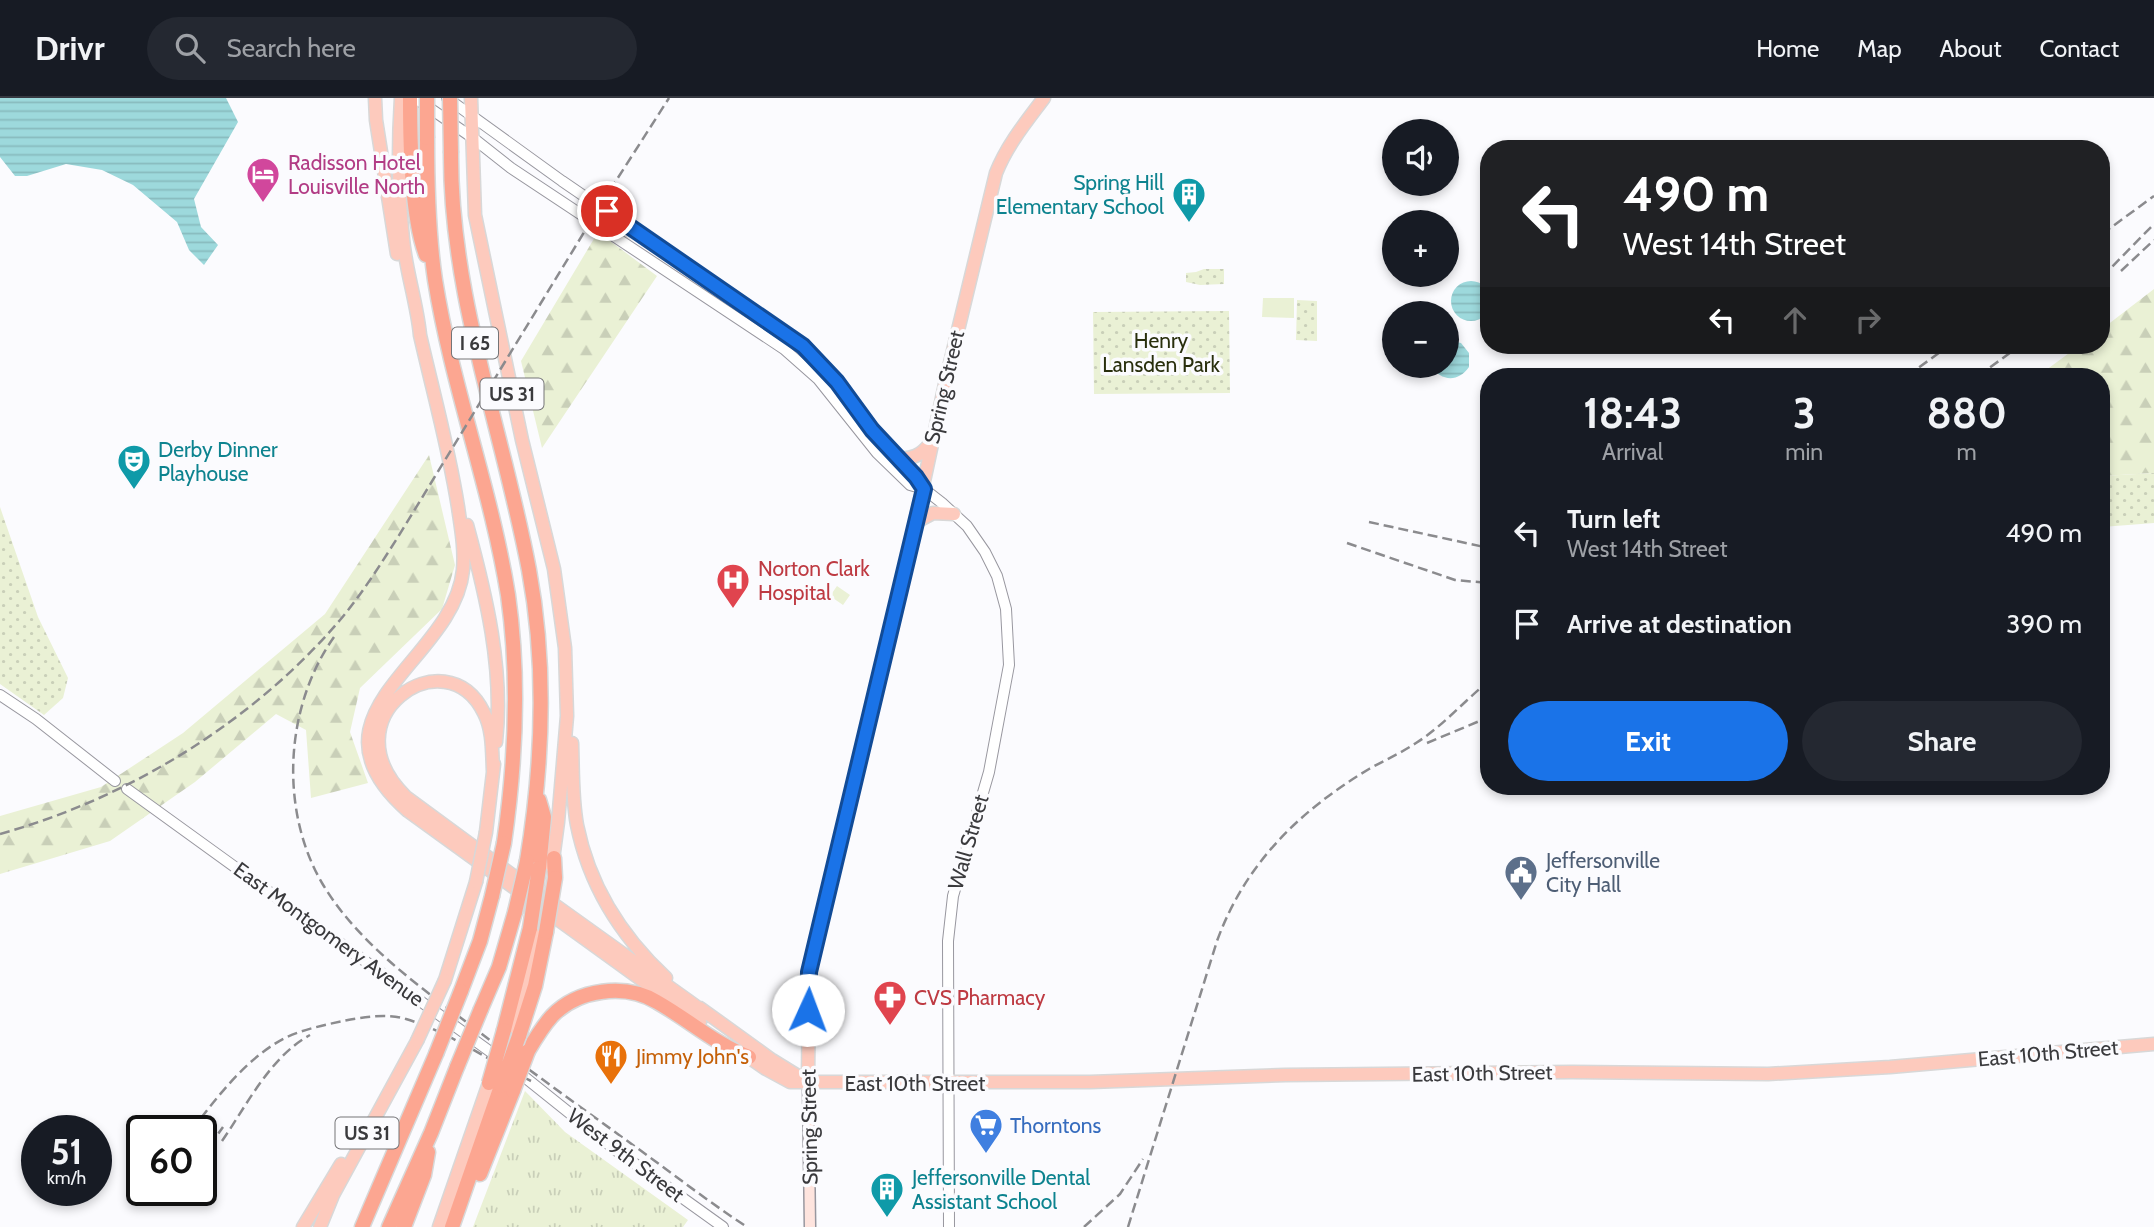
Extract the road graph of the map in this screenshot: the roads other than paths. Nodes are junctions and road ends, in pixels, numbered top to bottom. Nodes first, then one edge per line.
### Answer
1 (375, 98) edge
2 (406, 98) edge
3 (427, 98) edge
4 (448, 98) edge
5 (471, 98) edge
6 (1044, 98) edge
7 (471, 115) junction
8 (472, 138) junction
9 (435, 279) junction
10 (419, 335) junction
11 (931, 442) junction
12 (896, 457) junction
13 (454, 485) junction
14 (924, 489) junction
15 (954, 514) junction
16 (916, 522) junction
17 (0, 695) edge
18 (567, 716) junction
19 (493, 771) junction
20 (115, 780) dead end
21 (127, 789) dead end
22 (554, 858) joint
23 (543, 871) junction
24 (704, 1012) junction
25 (2154, 1044) edge
26 (750, 1057) junction
27 (530, 1080) joint
28 (808, 1082) junction
29 (948, 1082) junction
30 (395, 1083) junction
31 (501, 1087) junction
32 (431, 1132) junction
33 (445, 1223) edge
34 (303, 1227) edge
35 (320, 1227) edge
36 (362, 1227) edge
37 (388, 1227) edge
38 (404, 1227) edge
39 (458, 1227) edge
40 (723, 1227) edge
41 (810, 1227) edge
42 (949, 1227) edge

1 - 10 main road
2 - 8 street
2 - 9 highway
2 - 10 main road, US 31
3 - 9 highway, I 65, bridge
4 - 7 street
4 - 23 highway, I 65, bridge
5 - 7 main road, US 31
6 - 11 main road, Spring Street
7 - 8 main road, US 31
7 - 12 street
8 - 14 street
8 - 18 main road, US 31
9 - 36 highway, I 65, bridge
10 - 13 main road, US 31
11 - 12 main road
11 - 14 main road, Spring Street
12 - 14 street
13 - 19 main road, US 31
13 - 26 main road, East 10th Street
14 - 15 street, Wall Street
14 - 16 main road, Spring Street
15 - 16 main road
15 - 29 street, Wall Street
16 - 28 main road, Spring Street
17 - 20 street
18 - 22 main road, US 31
18 - 24 main road
19 - 24 main road
19 - 30 main road, US 31, bridge
21 - 27 street, East Montgomery Avenue
22 - 23 highway
23 - 31 highway, bridge
23 - 32 highway, I 65, bridge
24 - 28 main road
25 - 29 main road, East 10th Street
26 - 28 main road, East 10th Street
26 - 31 highway, bridge
27 - 40 street, West 9th Street
28 - 29 main road, East 10th Street
28 - 41 main road, Spring Street
29 - 42 street, Wall Street
30 - 34 main road
30 - 35 main road, US 31
31 - 33 highway
31 - 39 highway
32 - 37 highway, I 65
32 - 38 highway

